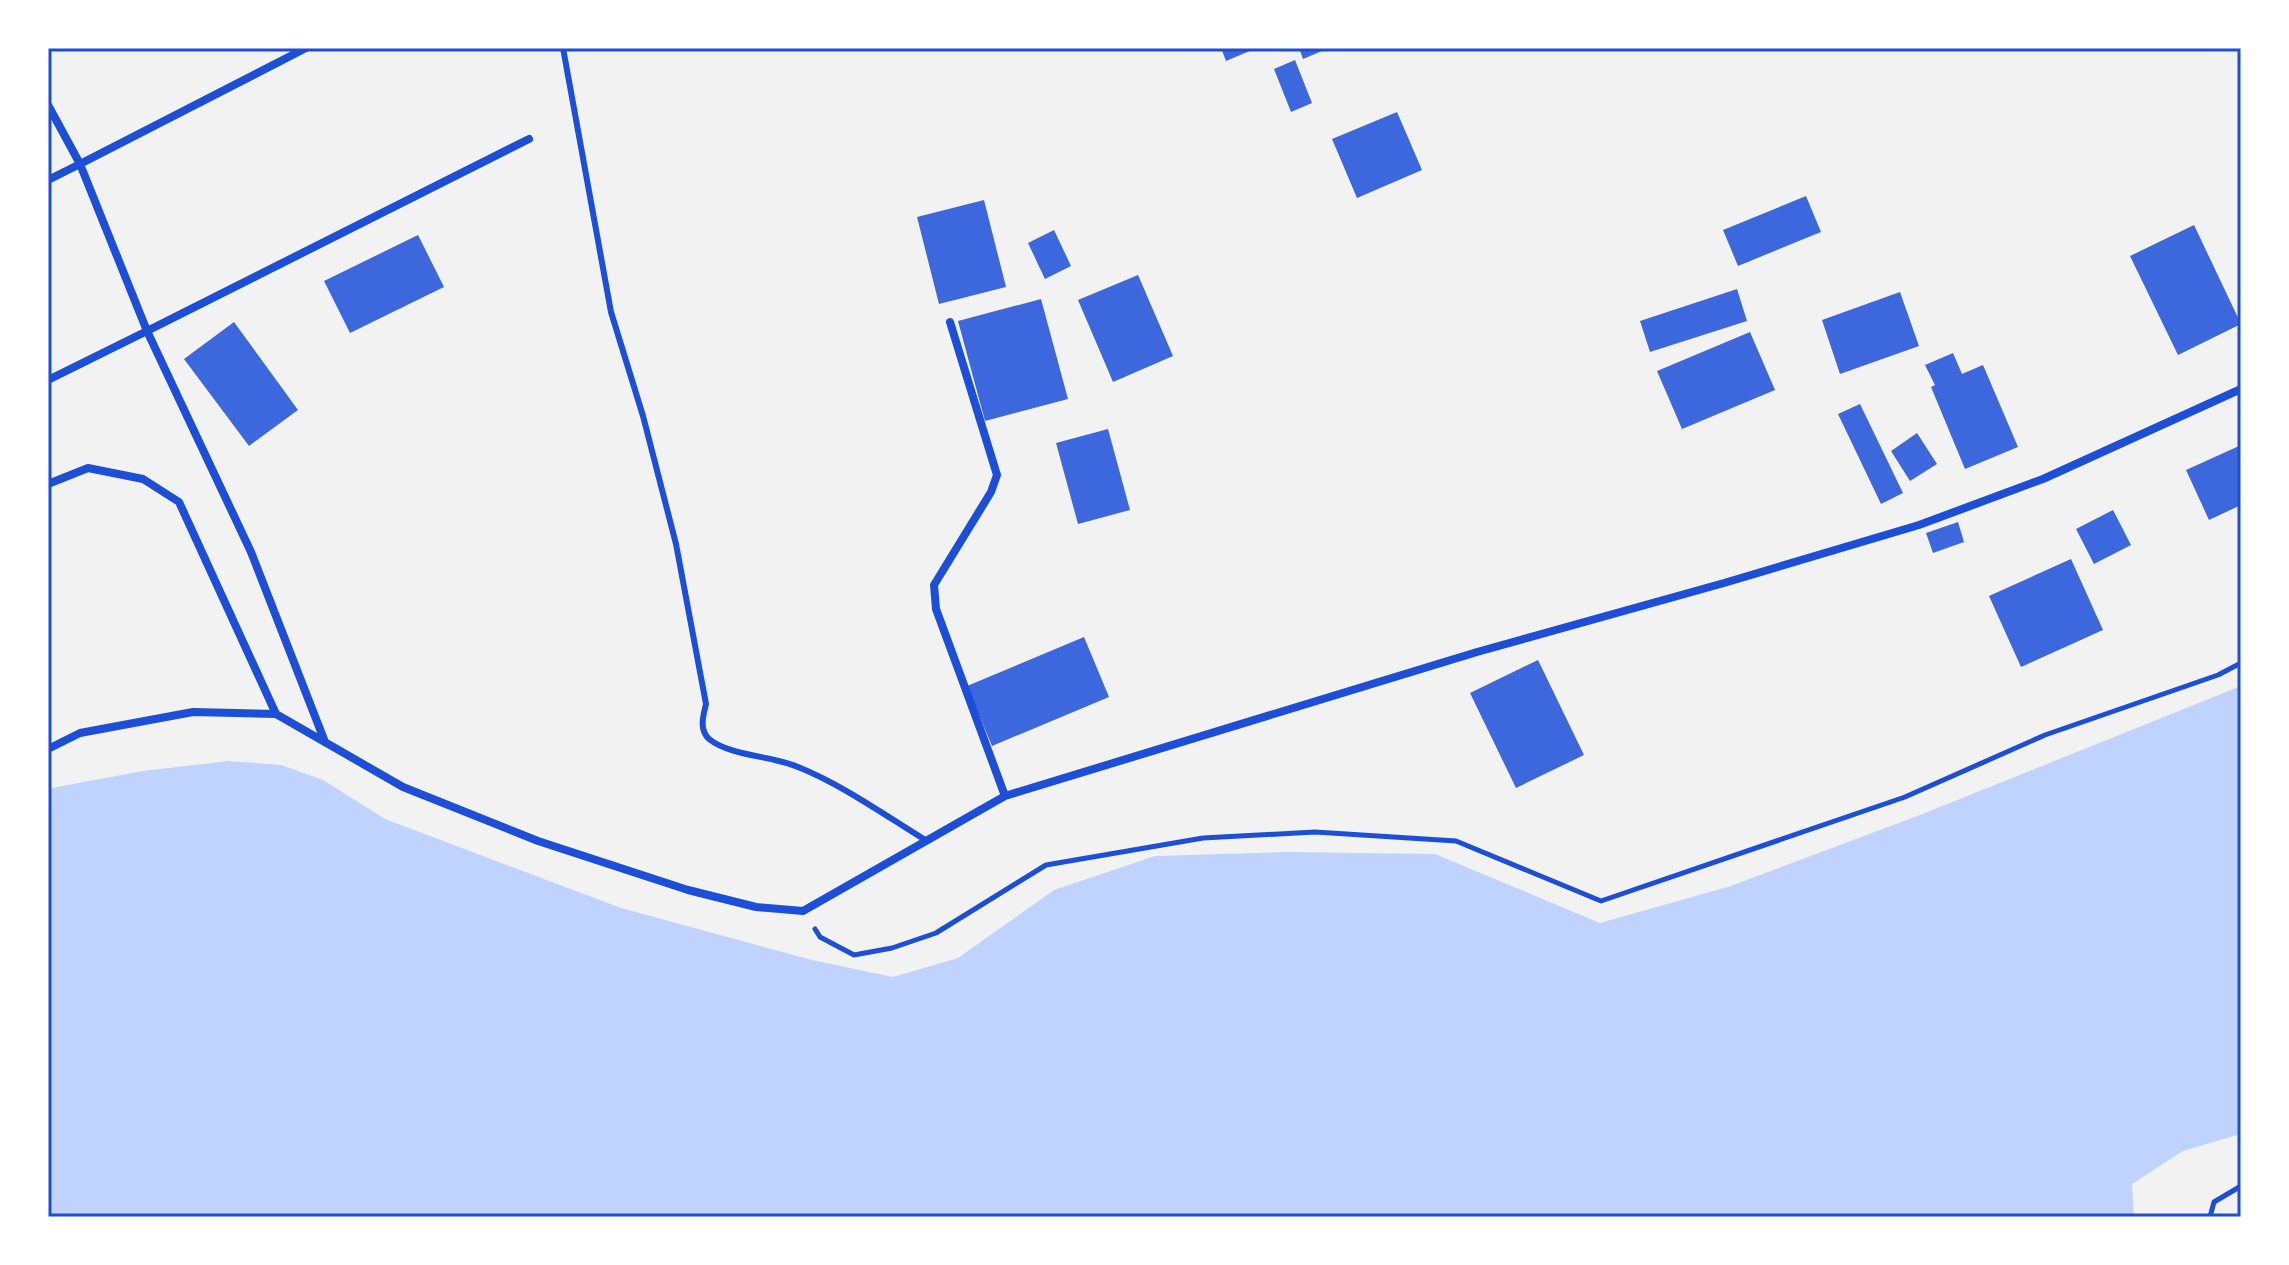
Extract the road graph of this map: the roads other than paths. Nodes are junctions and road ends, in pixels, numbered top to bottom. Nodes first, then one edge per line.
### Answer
1 (306, 48) edge
2 (563, 48) edge
3 (48, 105) edge
4 (529, 139) dead end
5 (80, 164) junction
6 (48, 180) edge
7 (950, 322) dead end
8 (147, 331) junction
9 (48, 380) edge
10 (2241, 389) edge
11 (48, 484) edge
12 (276, 714) junction
13 (325, 742) junction
14 (48, 749) edge
15 (1005, 796) junction
16 (928, 842) junction

1 - 5 street
2 - 16 lane
3 - 5 street
4 - 8 street
5 - 6 street
5 - 8 street
7 - 15 street
8 - 9 street
8 - 13 street
10 - 15 street
11 - 12 street
12 - 13 street
12 - 14 street
13 - 16 street
15 - 16 street

